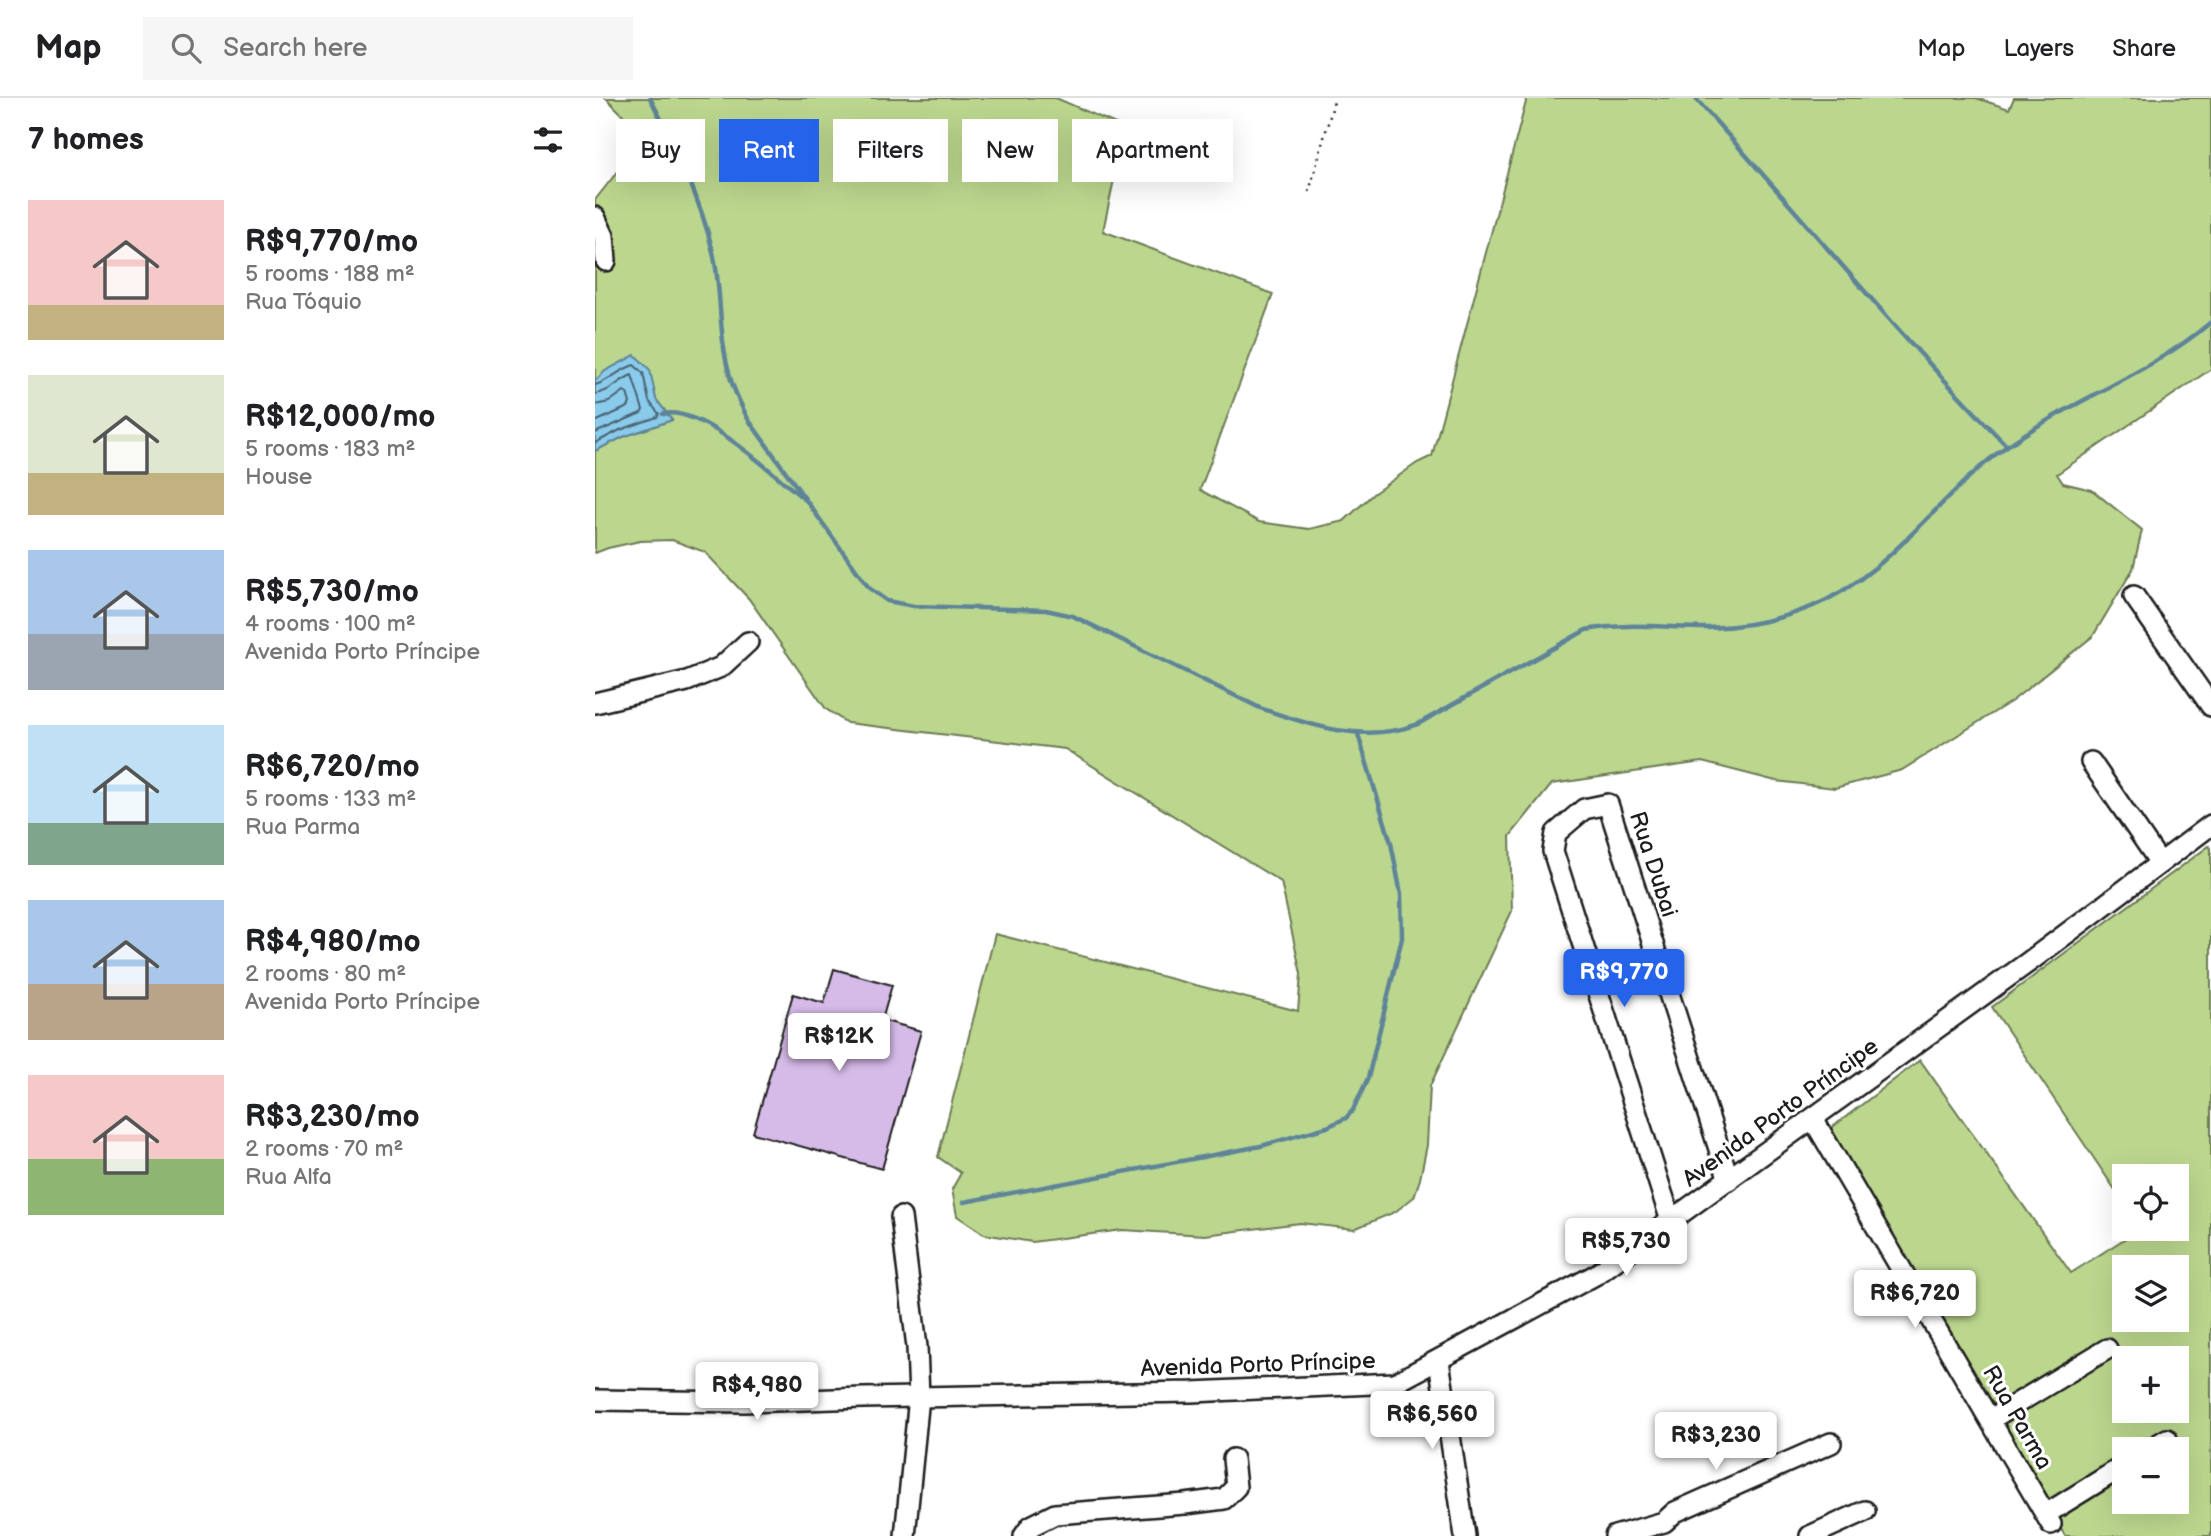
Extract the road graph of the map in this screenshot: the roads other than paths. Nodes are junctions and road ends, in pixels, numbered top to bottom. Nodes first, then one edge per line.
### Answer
1 (595, 216) edge
2 (606, 261) dead end
3 (2134, 596) dead end
4 (748, 642) dead end
5 (595, 703) edge
6 (2211, 706) edge
7 (2091, 762) dead end
8 (2211, 825) edge
9 (2160, 863) junction
10 (1813, 1119) junction
11 (1729, 1180) junction
12 (901, 1217) dead end
13 (1671, 1222) junction
14 (2107, 1349) dead end
15 (1439, 1361) junction
16 (919, 1397) junction
17 (595, 1400) edge
18 (1991, 1419) junction
19 (1831, 1443) dead end
20 (1233, 1459) dead end
21 (2112, 1474) edge
22 (1865, 1511) dead end
23 (1667, 1529) edge
24 (905, 1536) edge
25 (1024, 1536) edge
26 (1465, 1536) edge
27 (1615, 1536) edge
28 (1810, 1536) edge

1 - 2 street
3 - 6 street
4 - 5 street
7 - 9 street
8 - 9 street, Avenida Porto Príncipe
9 - 10 street, Avenida Porto Príncipe
10 - 11 street, Avenida Porto Príncipe
10 - 18 street, Rua Parma
11 - 13 street, Avenida Porto Príncipe
11 - 13 street, Rua Dubai
12 - 16 street
13 - 15 street, Avenida Porto Príncipe
14 - 18 street
15 - 16 street, Avenida Porto Príncipe
15 - 26 street
16 - 17 street, Avenida Porto Príncipe
16 - 24 street
18 - 21 street, Rua Parma
19 - 23 street
20 - 25 street
22 - 28 street
23 - 27 street

